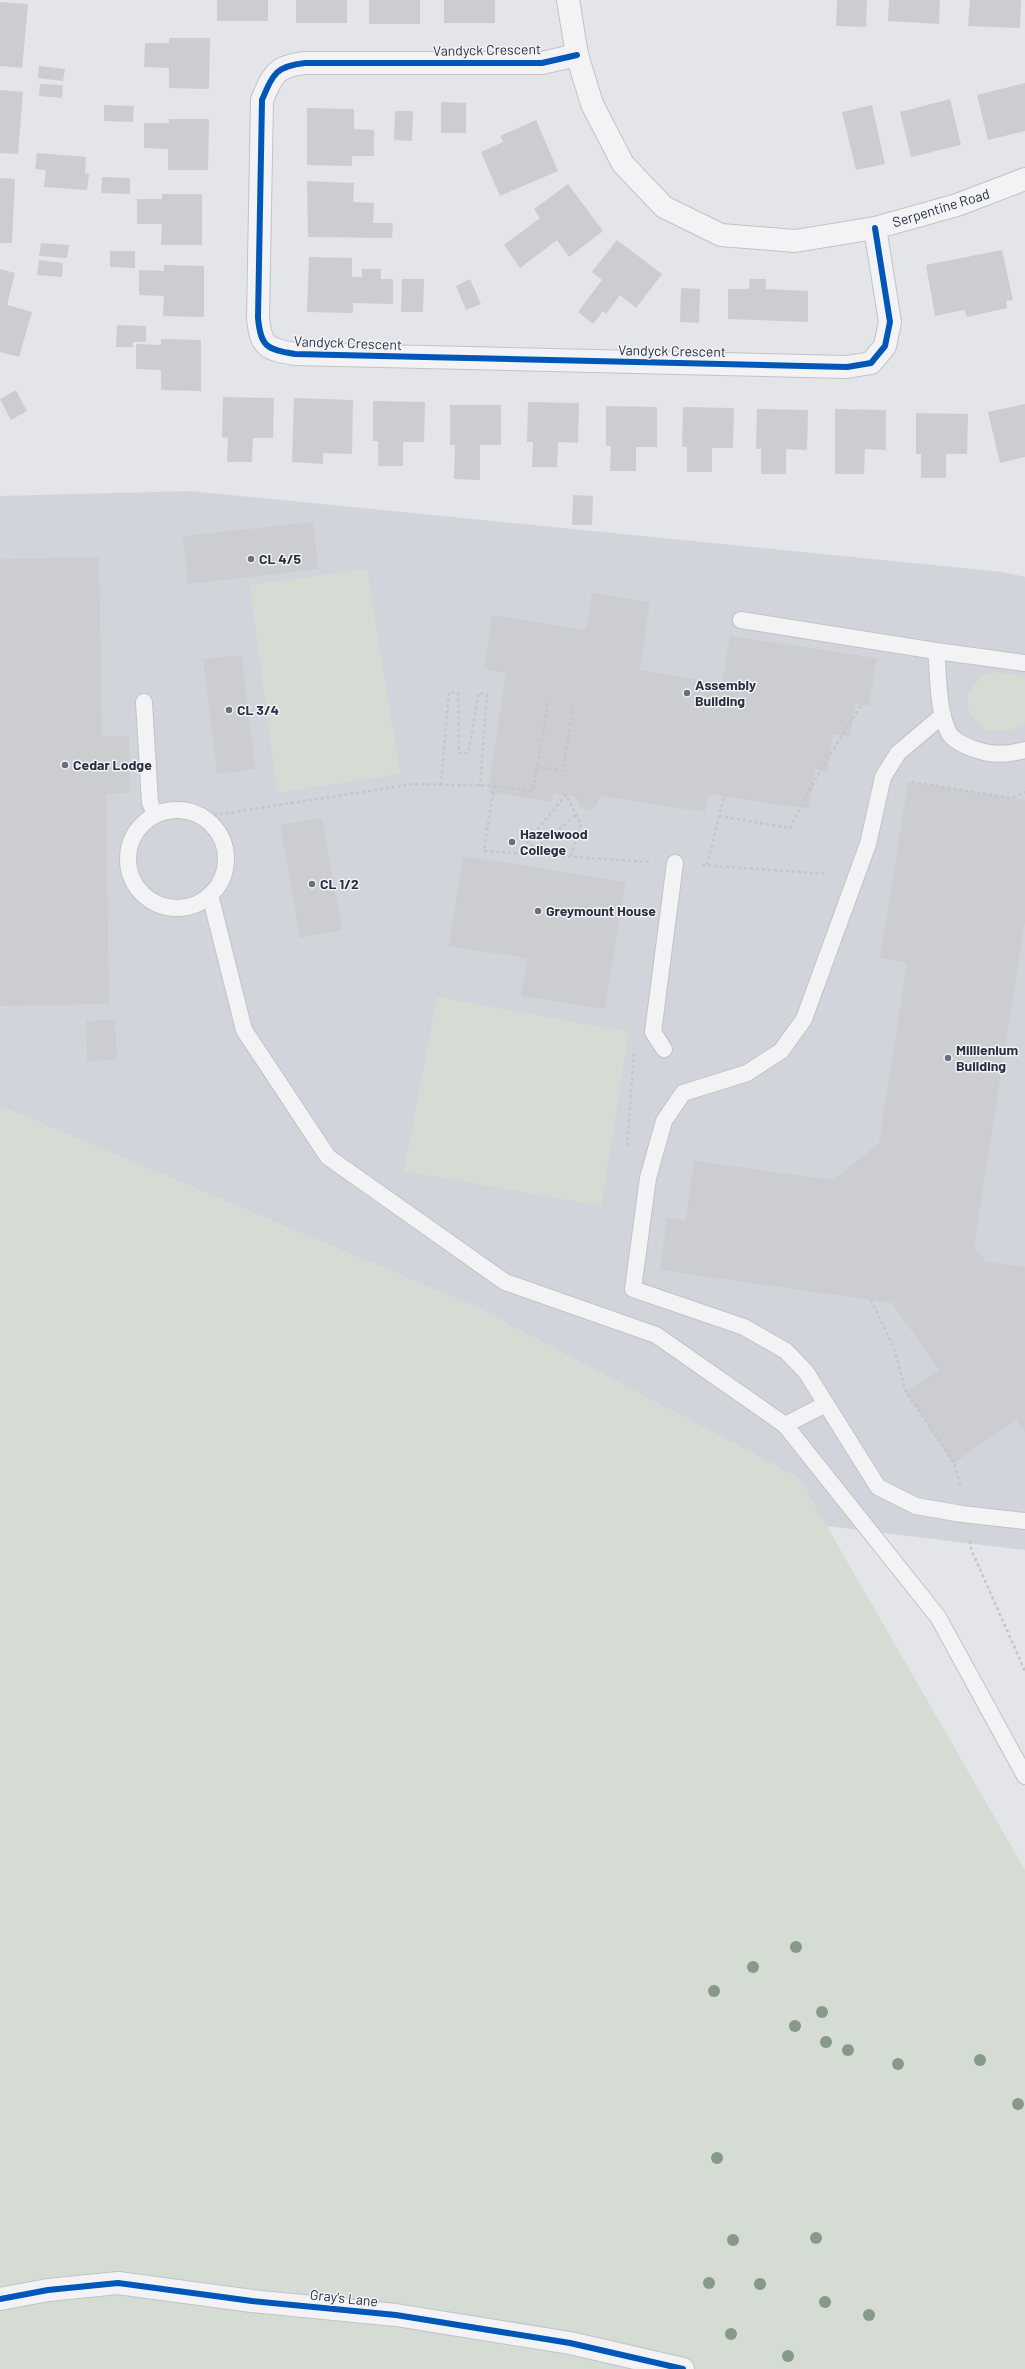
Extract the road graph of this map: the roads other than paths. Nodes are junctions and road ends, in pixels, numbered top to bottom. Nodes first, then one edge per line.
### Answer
1 (568, 0) edge
2 (577, 55) junction
3 (1025, 179) edge
4 (875, 228) junction
5 (741, 620) dead end
6 (936, 651) junction
7 (1025, 663) edge
8 (144, 702) dead end
9 (943, 714) junction
10 (1025, 750) edge
11 (155, 815) junction
12 (675, 864) dead end
13 (210, 895) junction
14 (664, 1049) dead end
15 (826, 1404) junction
16 (785, 1425) junction
17 (1025, 1521) edge
18 (1025, 1776) edge
19 (0, 2299) edge
20 (683, 2369) edge

1 - 2 street, Serpentine Road
2 - 4 street, Serpentine Road
2 - 4 street, Vandyck Crescent
3 - 4 street, Serpentine Road
5 - 6 lane
6 - 7 lane
6 - 9 lane
8 - 11 lane
9 - 10 lane
9 - 15 lane
11 - 13 lane
11 - 13 lane
12 - 14 lane
13 - 16 lane
15 - 16 lane
15 - 17 lane
16 - 18 lane
19 - 20 street, Gray's Lane

